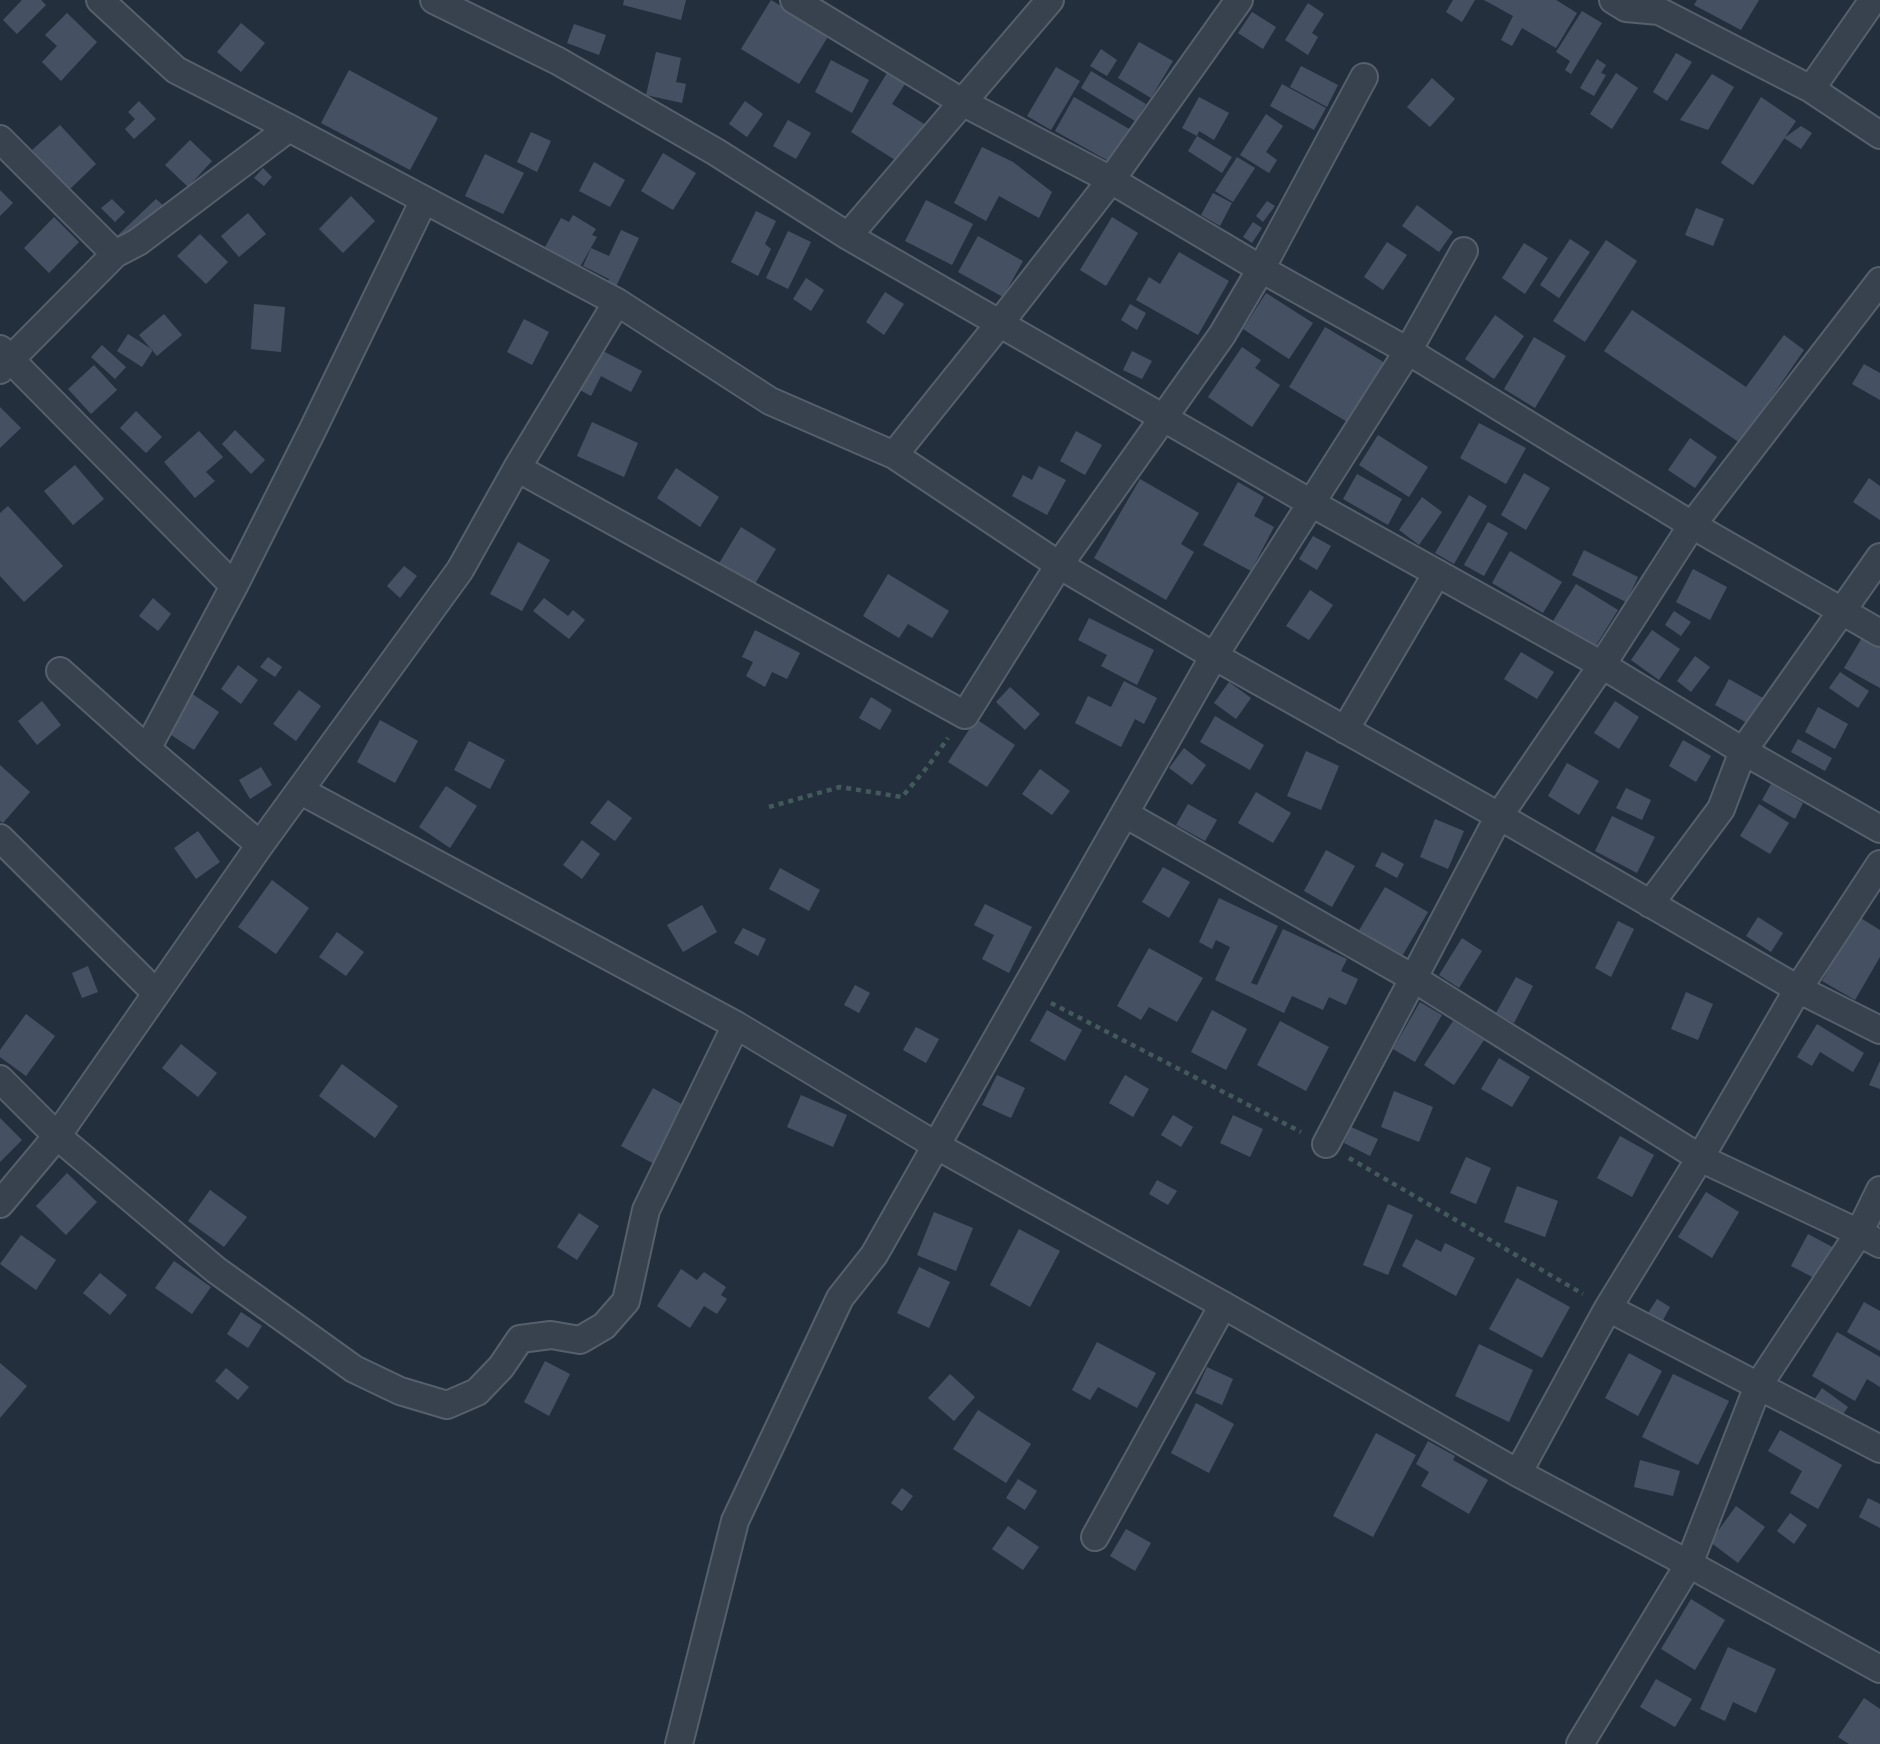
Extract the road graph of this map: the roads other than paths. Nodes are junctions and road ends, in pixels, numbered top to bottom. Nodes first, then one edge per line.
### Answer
1 (100, 0) edge
2 (434, 0) edge
3 (794, 0) edge
4 (1050, 0) edge
5 (1239, 0) edge
6 (1613, 0) edge
7 (1873, 0) edge
8 (1662, 5) edge
9 (1364, 77) dead end
10 (1811, 89) junction
11 (962, 102) junction
12 (289, 128) junction
13 (1880, 135) edge
14 (0, 139) edge
15 (1111, 180) junction
16 (424, 200) junction
17 (848, 236) junction
18 (1464, 251) dead end
19 (116, 254) junction
20 (1261, 269) junction
21 (1880, 281) edge
22 (617, 302) junction
23 (1000, 323) junction
24 (1408, 351) junction
25 (4, 360) edge
26 (1163, 418) junction
27 (894, 455) junction
28 (517, 468) junction
29 (1311, 503) junction
30 (1692, 525) junction
31 (1880, 557) edge
32 (1059, 565) junction
33 (1437, 573) junction
34 (234, 586) junction
35 (1843, 612) junction
36 (1880, 633) edge
37 (1214, 656) junction
38 (1602, 665) junction
39 (60, 671) dead end
40 (1345, 730) junction
41 (146, 748) junction
42 (1743, 751) junction
43 (301, 791) junction
44 (1125, 814) junction
45 (1499, 816) junction
46 (1880, 829) edge
47 (0, 838) edge
48 (260, 845) junction
49 (1880, 864) edge
50 (1650, 904) junction
51 (1413, 978) junction
52 (1798, 989) junction
53 (156, 993) junction
54 (736, 1025) junction
55 (1880, 1030) edge
56 (0, 1079) edge
57 (57, 1136) junction
58 (1326, 1144) dead end
59 (937, 1146) junction
60 (1700, 1158) junction
61 (1880, 1190) edge
62 (0, 1204) edge
63 (1870, 1239) edge
64 (1223, 1305) junction
65 (1608, 1308) junction
66 (1758, 1387) junction
67 (1880, 1449) edge
68 (1518, 1473) junction
69 (1095, 1537) dead end
70 (1689, 1564) junction
71 (1880, 1669) edge
72 (679, 1744) edge
73 (1580, 1744) edge

1 - 12 street
2 - 17 street
3 - 11 street
4 - 11 street
5 - 15 street
6 - 8 street
7 - 10 street
8 - 10 street
9 - 20 street
10 - 13 street
11 - 15 street
11 - 17 street
12 - 16 street
12 - 19 street
14 - 19 street
15 - 20 street
15 - 23 street
16 - 22 street
16 - 34 street
17 - 23 street
18 - 24 street
19 - 25 street
20 - 24 street
20 - 26 street
21 - 30 street
22 - 27 street
22 - 28 street
23 - 26 street
23 - 27 street
24 - 29 street
24 - 30 street
25 - 34 street
26 - 29 street
26 - 32 street
27 - 32 street
28 - 32 street
28 - 43 street
29 - 33 street
29 - 37 street
30 - 35 street
30 - 38 street
31 - 35 street
32 - 37 street
33 - 38 street
33 - 40 street
34 - 41 street
35 - 36 street
35 - 42 street
37 - 40 street
37 - 44 street
38 - 42 street
38 - 45 street
39 - 41 street
40 - 45 street
41 - 48 street
42 - 46 street
42 - 50 street
43 - 48 street
43 - 54 street
44 - 51 street
44 - 59 street
45 - 50 street
45 - 51 street
47 - 53 street
48 - 53 street
49 - 52 street
50 - 52 street
51 - 58 street
51 - 60 street
52 - 55 street
52 - 60 street
53 - 57 street
54 - 57 street
54 - 59 street
56 - 57 street
57 - 62 street
59 - 64 street
59 - 72 street
60 - 63 street
60 - 65 street
61 - 63 street
63 - 66 street
64 - 68 street
64 - 69 street
65 - 66 street
65 - 68 street
66 - 67 street
66 - 70 street
68 - 70 street
70 - 71 street
70 - 73 street

